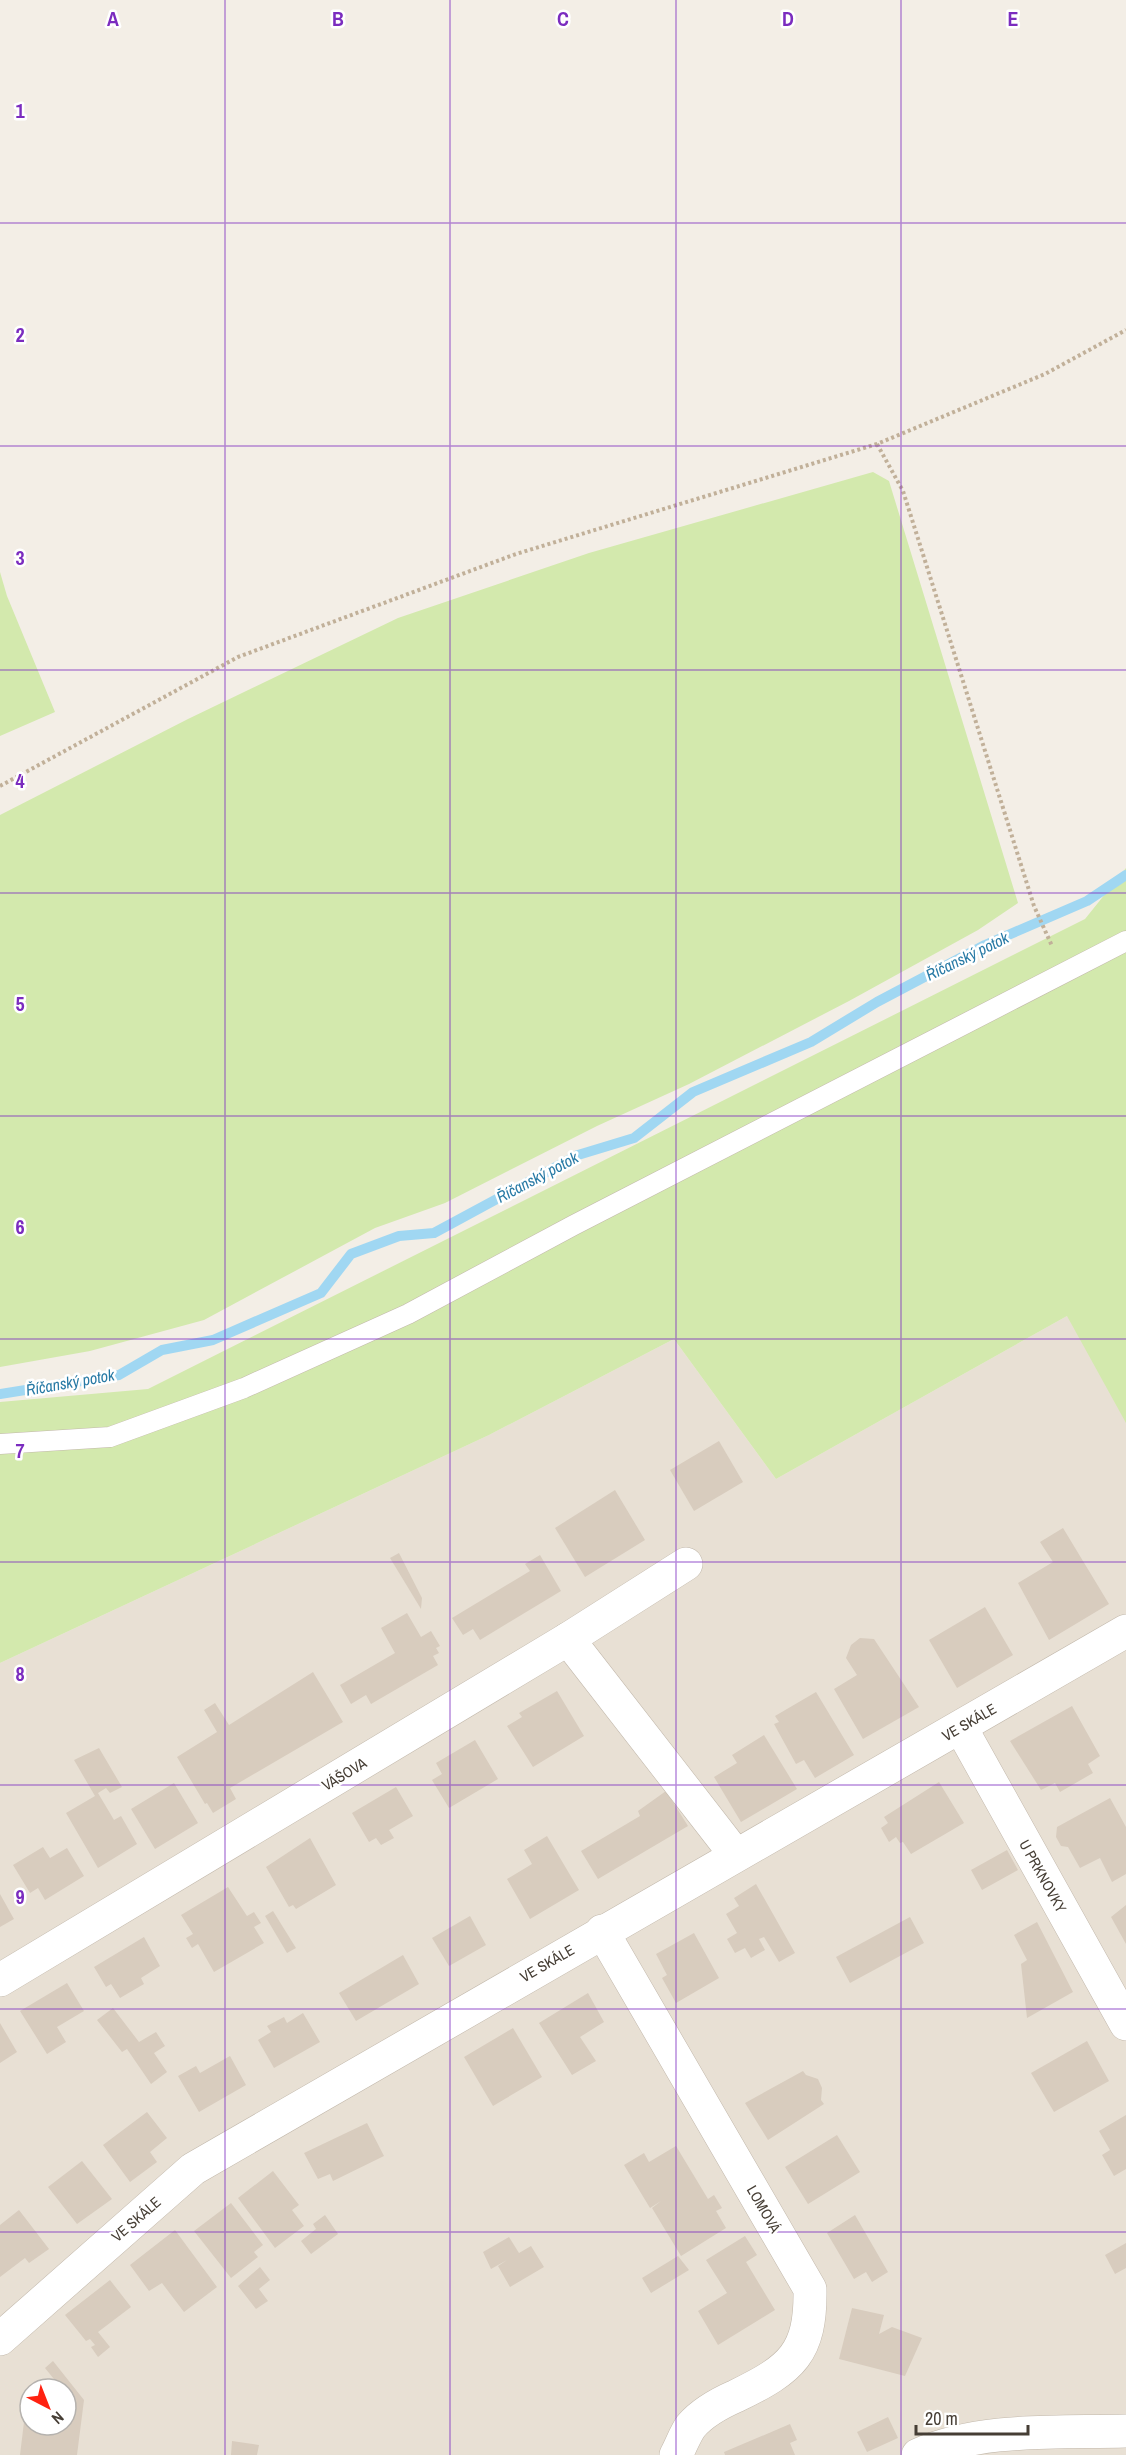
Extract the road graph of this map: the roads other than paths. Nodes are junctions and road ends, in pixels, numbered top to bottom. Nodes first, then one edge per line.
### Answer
1 (1126, 941) edge
2 (0, 1444) edge
3 (686, 1564) dead end
4 (1126, 1631) edge
5 (568, 1639) junction
6 (961, 1728) junction
7 (735, 1854) junction
8 (602, 1931) junction
9 (0, 1980) edge
10 (1126, 2024) edge
11 (0, 2339) edge
12 (1126, 2431) edge
13 (676, 2455) edge
14 (918, 2455) edge

1 - 2 lane
3 - 5 street, VÁŠOVA
4 - 6 street, VE SKÁLE
5 - 7 street
5 - 9 street, VÁŠOVA
6 - 7 street, VE SKÁLE
6 - 10 street, U PRKNOVKY
7 - 8 street, VE SKÁLE
8 - 11 street, VE SKÁLE
8 - 13 street, LOMOVÁ
12 - 14 street

